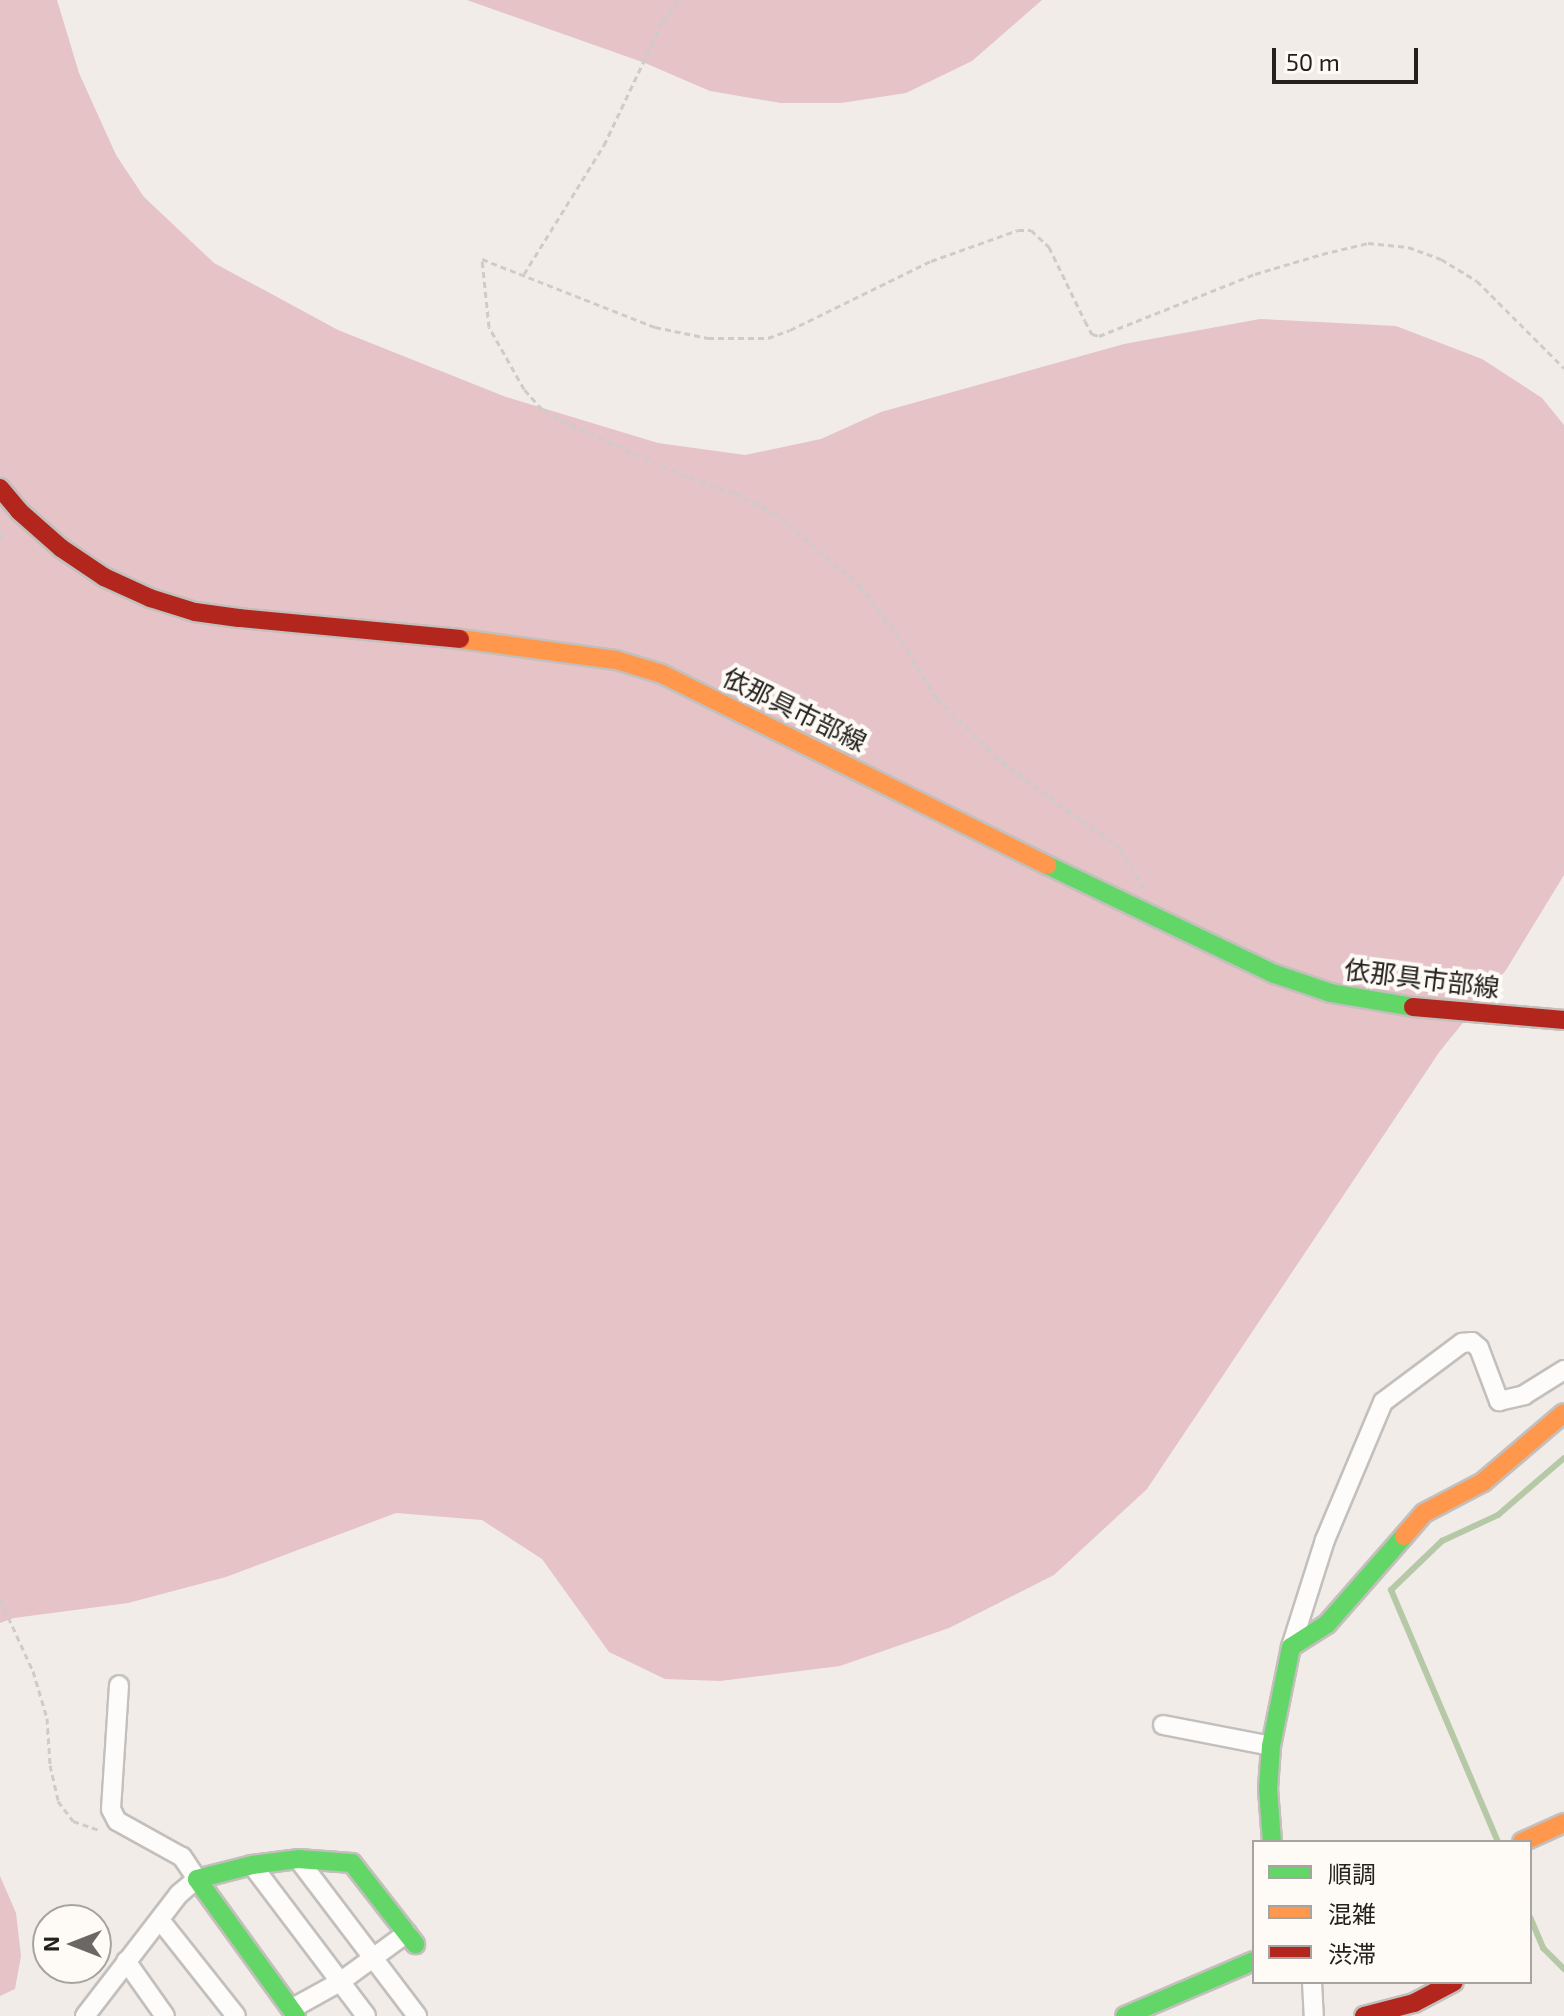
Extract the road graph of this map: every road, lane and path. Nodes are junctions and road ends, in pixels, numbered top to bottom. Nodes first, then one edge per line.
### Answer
1 (679, 0) edge
2 (524, 274) junction
3 (1564, 368) edge
4 (0, 488) edge
5 (1163, 923) junction
6 (1564, 1020) edge
7 (1564, 1370) edge
8 (1564, 1413) edge
9 (0, 1599) edge
10 (1291, 1647) junction
11 (119, 1685) dead end
12 (1163, 1725) dead end
13 (1271, 1746) junction
14 (1564, 1823) edge
15 (107, 1832) dead end
16 (1272, 1840) edge
17 (1526, 1840) edge
18 (298, 1859) junction
19 (252, 1865) junction
20 (197, 1879) junction
21 (160, 1920) junction
22 (411, 1938) joint
23 (373, 1958) junction
24 (126, 1961) junction
25 (1252, 1962) edge
26 (340, 1982) junction
27 (1312, 1984) edge
28 (1450, 1984) edge
29 (293, 2013) edge
30 (85, 2016) edge
31 (165, 2016) edge
32 (236, 2016) edge
33 (366, 2016) edge
34 (417, 2016) edge
35 (1125, 2016) edge
36 (1314, 2016) edge
37 (1364, 2016) edge

1 - 2 path
2 - 3 path
2 - 5 path
4 - 5 main road, 依那具市部線
5 - 6 main road, 依那具市部線
7 - 10 street
8 - 10 main road
9 - 15 path
10 - 13 main road
11 - 20 street
12 - 13 street
13 - 16 main road
14 - 17 main road
18 - 19 main road
18 - 22 main road
18 - 23 street
19 - 20 main road
19 - 26 street
20 - 21 street
20 - 29 main road
21 - 24 street
21 - 32 street
22 - 23 street
23 - 26 street
23 - 34 street
24 - 30 street
24 - 31 street
25 - 35 main road
26 - 29 street
26 - 33 street
27 - 36 street
28 - 37 main road

